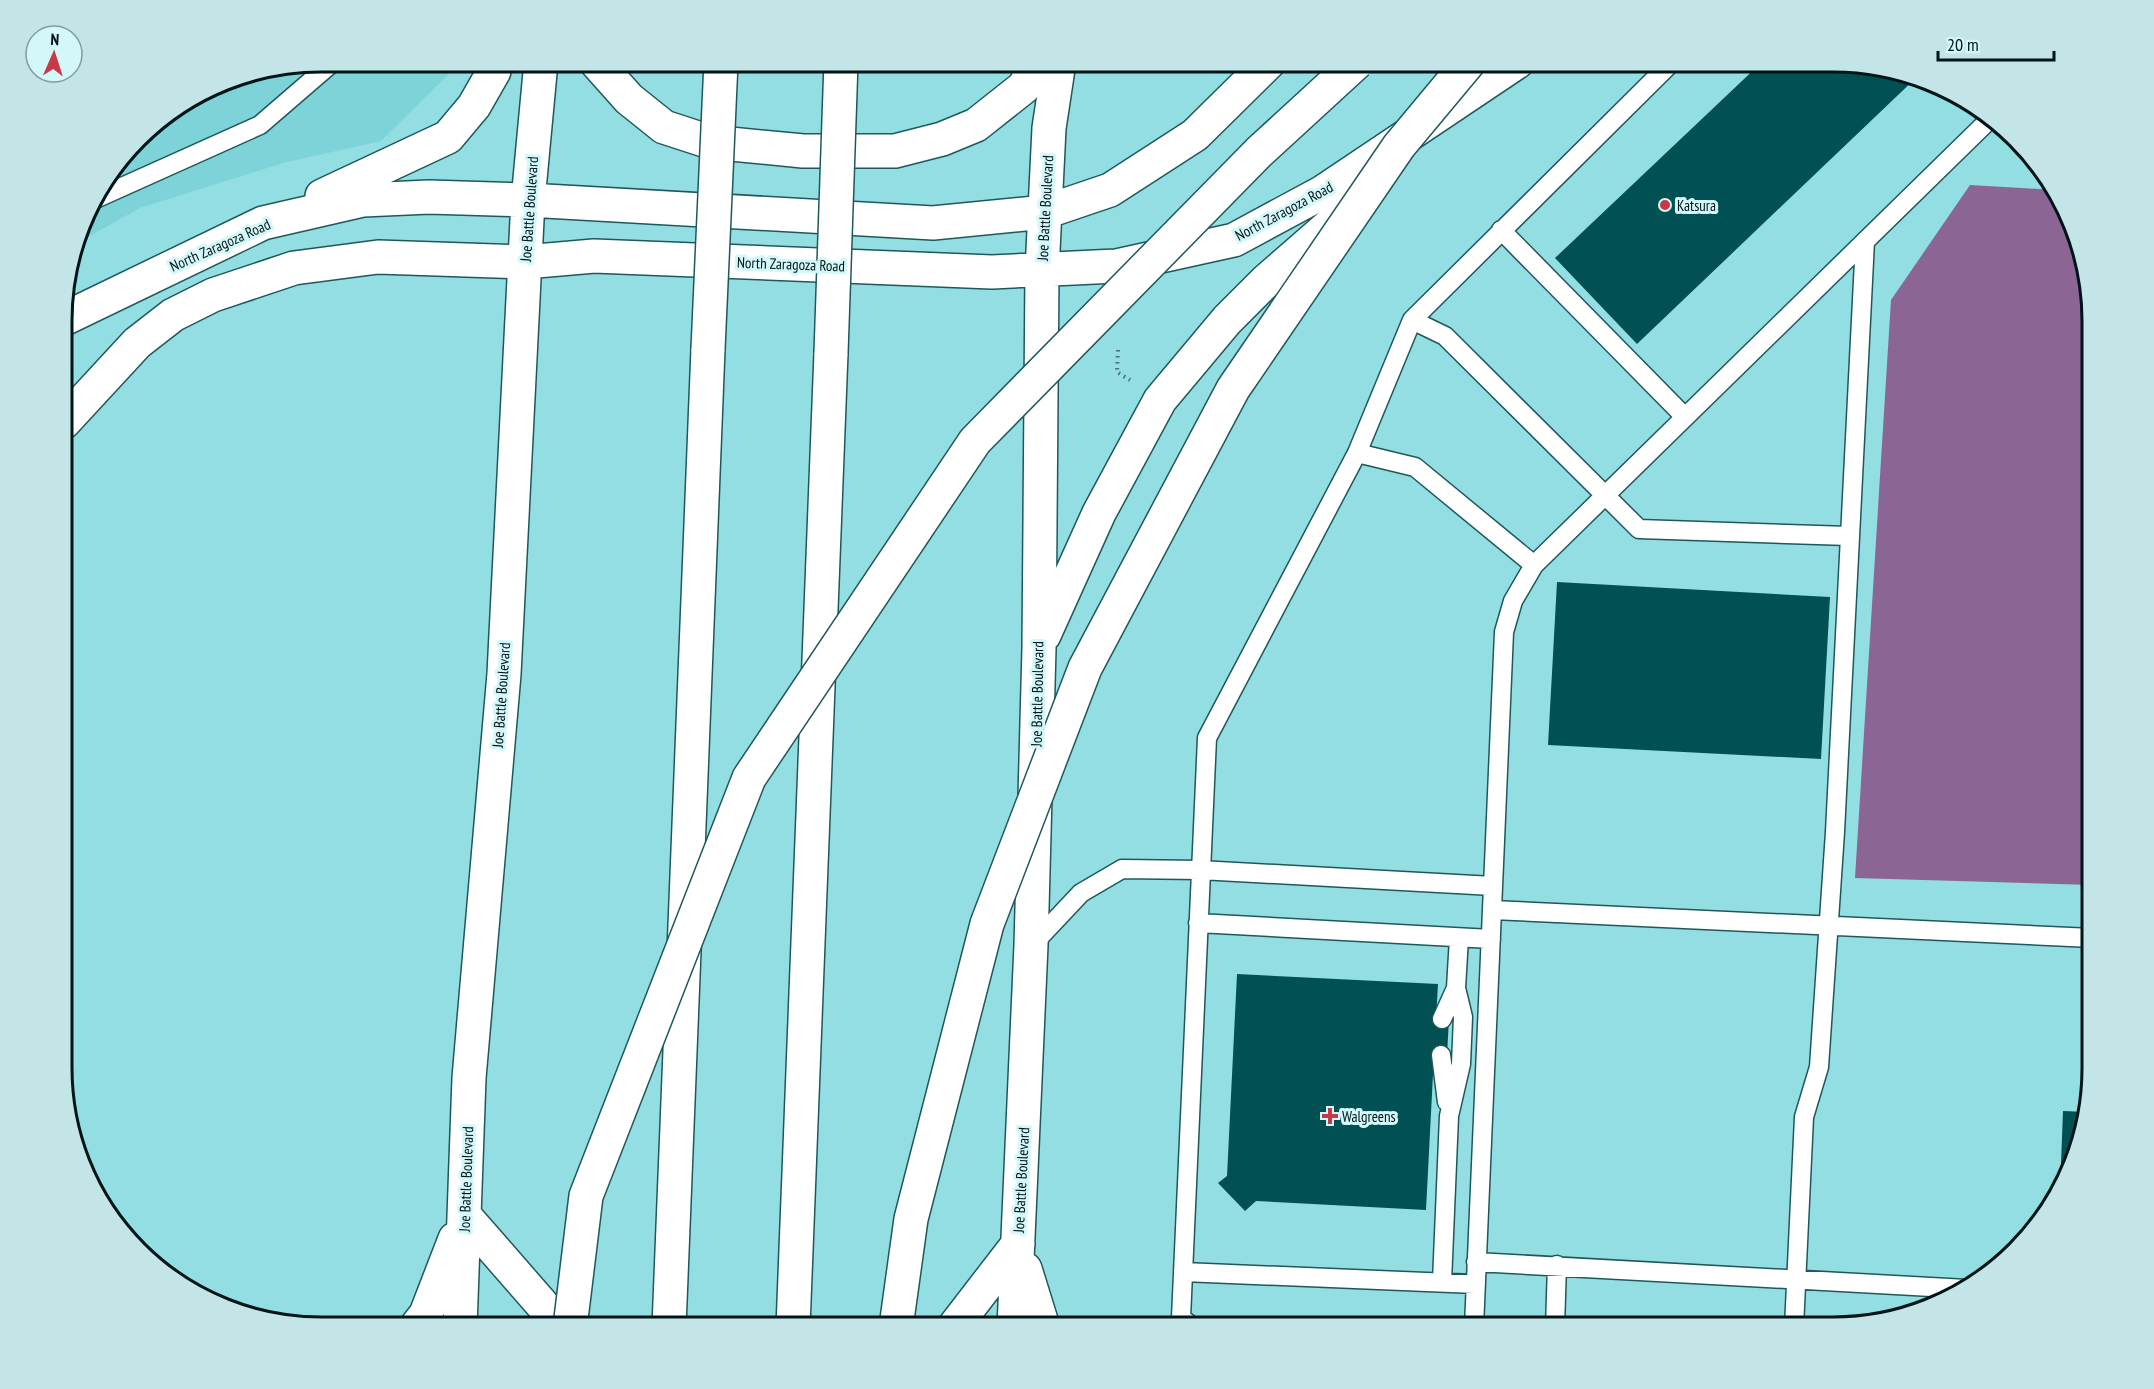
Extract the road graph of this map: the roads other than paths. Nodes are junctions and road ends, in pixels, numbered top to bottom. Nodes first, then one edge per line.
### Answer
1 (321, 72) edge
2 (493, 72) edge
3 (540, 72) edge
4 (605, 72) edge
5 (721, 72) edge
6 (841, 72) edge
7 (1032, 72) edge
8 (1057, 72) edge
9 (1259, 72) edge
10 (1346, 72) edge
11 (1461, 72) edge
12 (1502, 72) edge
13 (1506, 72) edge
14 (1661, 72) edge
15 (1985, 123) edge
16 (106, 194) edge
17 (528, 200) junction
18 (1045, 213) junction
19 (263, 223) junction
20 (1501, 230) junction
21 (1865, 241) junction
22 (525, 262) junction
23 (1042, 271) junction
24 (72, 315) edge
25 (1413, 320) junction
26 (72, 413) edge
27 (1685, 417) junction
28 (1357, 453) junction
29 (1604, 497) junction
30 (1849, 536) junction
31 (1534, 566) junction
32 (1039, 648) junction
33 (1200, 870) junction
34 (1493, 886) junction
35 (1492, 910) junction
36 (1198, 923) junction
37 (1827, 925) junction
38 (1459, 938) junction
39 (2082, 938) edge
40 (1491, 939) junction
41 (1031, 945) junction
42 (1456, 988) junction
43 (1442, 1019) dead end
44 (1441, 1055) dead end
45 (1449, 1116) junction
46 (464, 1215) junction
47 (1018, 1244) junction
48 (1476, 1263) junction
49 (1557, 1265) junction
50 (1183, 1272) junction
51 (1796, 1280) junction
52 (1442, 1282) junction
53 (1475, 1284) junction
54 (1949, 1288) edge
55 (424, 1317) edge
56 (460, 1317) edge
57 (553, 1317) edge
58 (571, 1317) edge
59 (669, 1317) edge
60 (794, 1317) edge
61 (897, 1317) edge
62 (962, 1317) edge
63 (1014, 1317) edge
64 (1040, 1317) edge
65 (1181, 1317) edge
66 (1474, 1317) edge
67 (1555, 1317) edge
68 (1794, 1317) edge

1 - 16 lane
2 - 19 main road
3 - 17 main road, Joe Battle Boulevard
4 - 7 main road
5 - 59 main road, bridge
6 - 60 main road, bridge
8 - 18 main road, Joe Battle Boulevard
9 - 18 main road, North Zaragoza Road
10 - 58 main road, bridge
11 - 61 main road, bridge
12 - 23 main road, North Zaragoza Road
13 - 32 main road
14 - 20 lane
15 - 21 lane
17 - 18 main road, North Zaragoza Road
17 - 19 main road, North Zaragoza Road
17 - 22 main road, Joe Battle Boulevard
18 - 23 main road, Joe Battle Boulevard
19 - 24 main road, North Zaragoza Road
20 - 25 lane
20 - 27 lane
21 - 27 lane
21 - 30 lane
22 - 23 main road, North Zaragoza Road
22 - 26 main road, North Zaragoza Road
22 - 46 main road, Joe Battle Boulevard
23 - 32 main road, Joe Battle Boulevard
25 - 28 lane
25 - 29 lane
27 - 29 lane
28 - 31 lane
28 - 33 lane
29 - 30 lane
29 - 31 lane
30 - 37 lane
31 - 34 lane
32 - 41 main road, Joe Battle Boulevard
33 - 34 lane
33 - 36 lane
33 - 41 lane
34 - 35 lane
35 - 37 lane
35 - 40 lane
36 - 38 lane
36 - 50 lane
37 - 39 lane
37 - 51 lane
38 - 40 lane
38 - 42 lane
40 - 48 lane
41 - 47 main road, Joe Battle Boulevard
42 - 43 lane
42 - 45 lane
44 - 45 lane
45 - 52 lane
46 - 55 main road
46 - 56 main road, Joe Battle Boulevard
46 - 57 main road
47 - 62 main road
47 - 63 main road, Joe Battle Boulevard
47 - 64 main road
48 - 49 lane
48 - 53 lane
49 - 51 lane
49 - 67 lane
50 - 52 lane
50 - 65 lane
51 - 54 lane
51 - 68 lane
52 - 53 lane
53 - 66 lane

